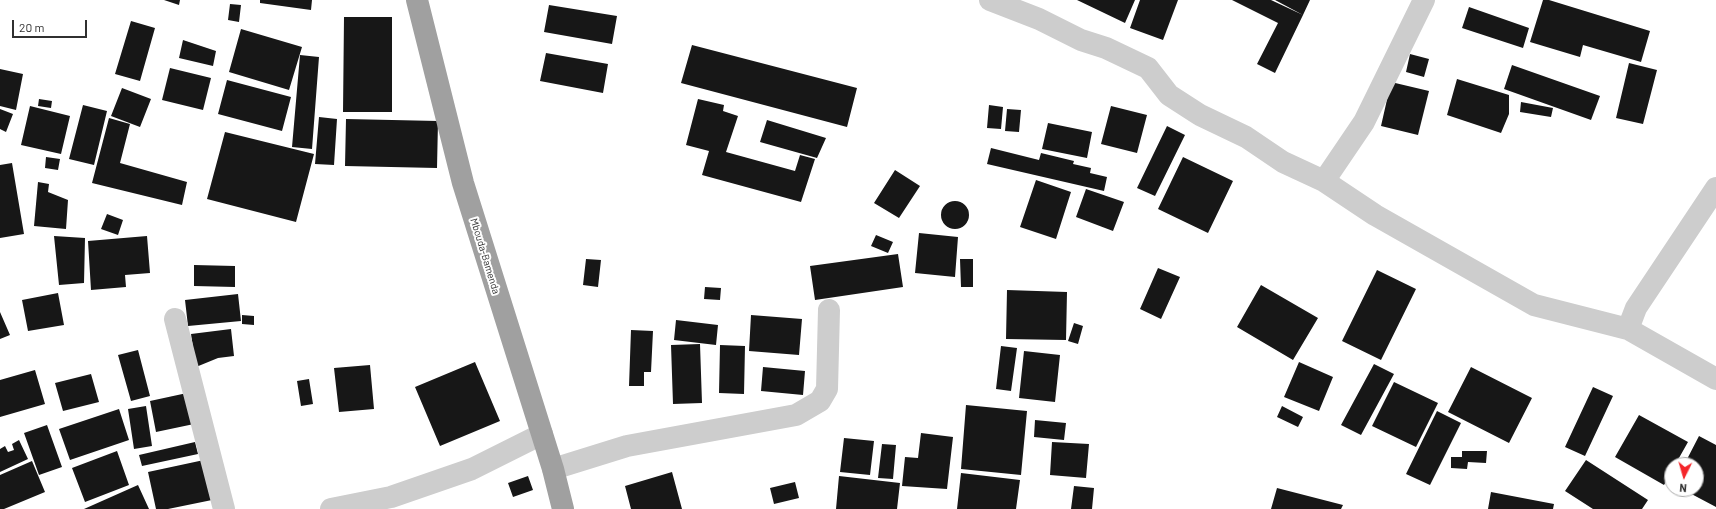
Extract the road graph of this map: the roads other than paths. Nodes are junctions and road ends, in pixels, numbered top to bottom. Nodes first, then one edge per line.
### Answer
1 (417, 0) edge
2 (990, 0) edge
3 (1424, 0) edge
4 (1324, 181) junction
5 (1716, 188) edge
6 (829, 310) dead end
7 (175, 319) dead end
8 (1628, 329) junction
9 (1716, 379) edge
10 (542, 434) junction
11 (553, 469) junction
12 (224, 509) edge
13 (331, 509) edge
14 (563, 509) edge

1 - 10 highway, Mbouda-Bamenda
2 - 4 street
3 - 4 street
4 - 8 street
5 - 8 street
6 - 11 street
7 - 12 street
8 - 9 street
10 - 11 highway, Mbouda-Bamenda
10 - 13 street
11 - 14 highway, Mbouda-Bamenda

